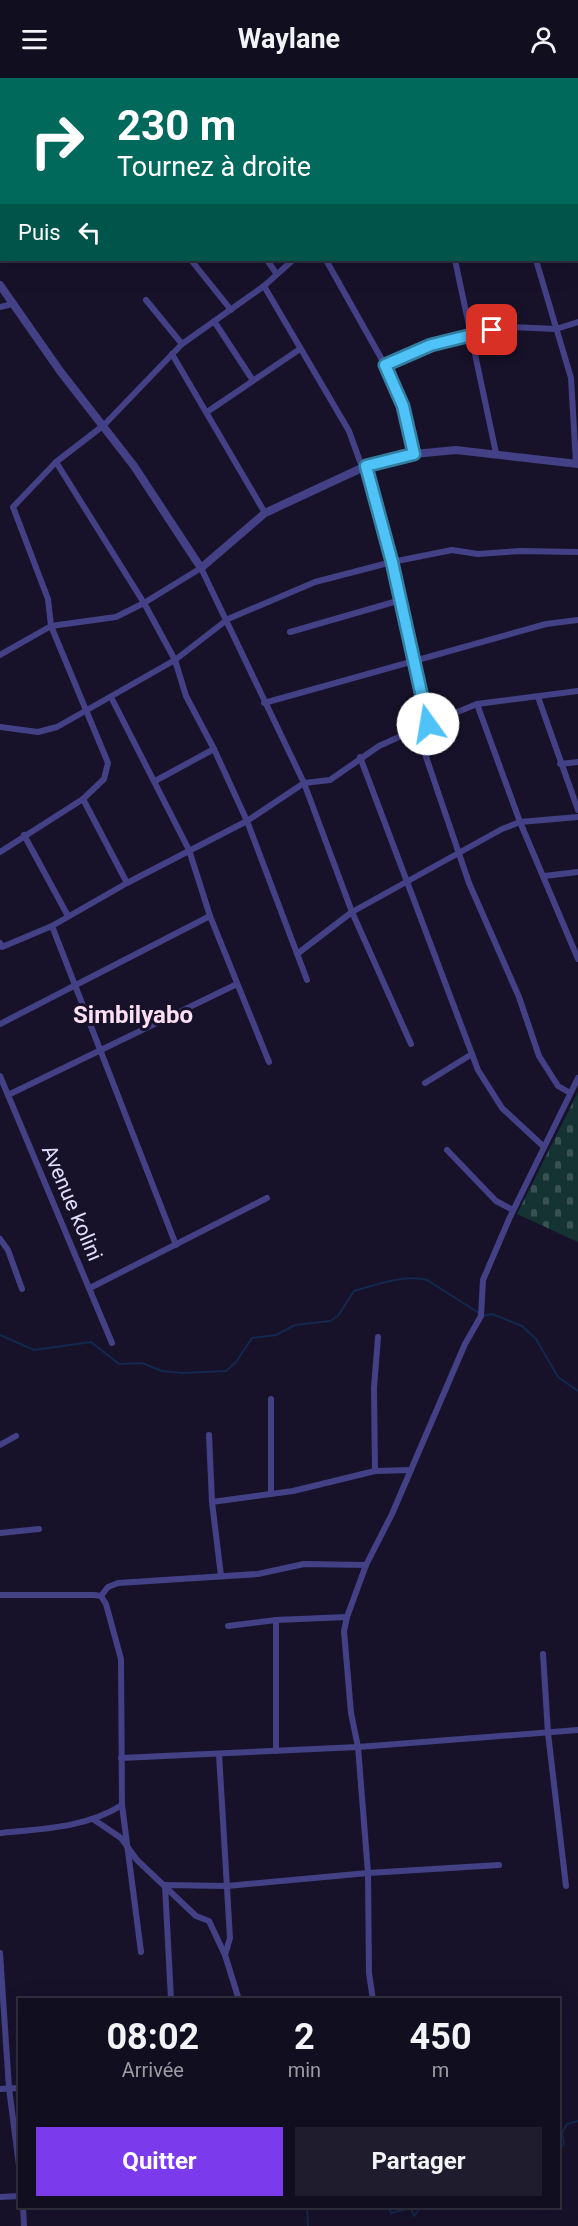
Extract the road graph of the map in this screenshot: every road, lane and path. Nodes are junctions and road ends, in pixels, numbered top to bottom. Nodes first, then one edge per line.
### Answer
1 (192, 261) edge
2 (268, 261) edge
3 (292, 261) edge
4 (327, 261) edge
5 (455, 261) edge
6 (536, 261) edge
7 (276, 273) junction
8 (0, 285) edge
9 (264, 286) junction
10 (146, 300) dead end
11 (12, 304) junction
12 (0, 307) edge
13 (231, 310) junction
14 (214, 321) junction
15 (578, 322) edge
16 (556, 329) junction
17 (471, 334) junction
18 (182, 344) junction
19 (300, 349) junction
20 (172, 354) junction
21 (385, 365) junction
22 (252, 379) junction
23 (207, 412) junction
24 (104, 425) junction
25 (496, 453) junction
26 (414, 454) junction
27 (56, 462) junction
28 (577, 464) edge
29 (364, 466) junction
30 (265, 513) junction
31 (578, 552) edge
32 (392, 562) junction
33 (201, 568) junction
34 (401, 600) junction
35 (144, 603) junction
36 (228, 619) junction
37 (578, 620) edge
38 (51, 626) junction
39 (290, 632) dead end
40 (0, 655) edge
41 (176, 660) junction
42 (412, 660) junction
43 (578, 691) edge
44 (111, 697) junction
45 (538, 697) junction
46 (264, 703) junction
47 (477, 704) junction
48 (88, 710) junction
49 (428, 724) junction
50 (0, 727) edge
51 (214, 749) junction
52 (360, 757) junction
53 (578, 762) edge
54 (560, 764) junction
55 (155, 781) junction
56 (304, 783) junction
57 (83, 799) junction
58 (578, 810) edge
59 (578, 817) edge
60 (247, 821) junction
61 (520, 822) junction
62 (24, 835) junction
63 (189, 850) junction
64 (0, 852) edge
65 (458, 853) junction
66 (578, 872) edge
67 (544, 876) junction
68 (127, 883) junction
69 (407, 884) junction
70 (352, 912) junction
71 (68, 916) junction
72 (210, 916) junction
73 (52, 926) junction
74 (0, 943) edge
75 (297, 954) junction
76 (578, 959) edge
77 (306, 980) dead end
78 (237, 984) junction
79 (77, 985) junction
80 (0, 1024) edge
81 (411, 1044) dead end
82 (101, 1053) junction
83 (472, 1054) junction
84 (269, 1062) dead end
85 (578, 1078) edge
86 (1, 1079) edge
87 (425, 1083) dead end
88 (570, 1093) junction
89 (8, 1095) junction
90 (543, 1146) junction
91 (447, 1150) dead end
92 (267, 1198) dead end
93 (513, 1210) junction
94 (0, 1239) edge
95 (176, 1245) junction
96 (90, 1288) junction
97 (22, 1289) dead end
98 (378, 1337) dead end
99 (112, 1343) dead end
100 (271, 1399) dead end
101 (209, 1435) dead end
102 (16, 1436) dead end
103 (0, 1444) edge
104 (411, 1470) junction
105 (375, 1471) junction
106 (271, 1494) junction
107 (212, 1502) junction
108 (39, 1529) dead end
109 (0, 1533) edge
110 (366, 1565) junction
111 (221, 1576) junction
112 (0, 1595) edge
113 (101, 1596) junction
114 (347, 1617) junction
115 (276, 1620) junction
116 (228, 1626) dead end
117 (543, 1654) dead end
118 (578, 1730) edge
119 (548, 1733) junction
120 (358, 1747) junction
121 (276, 1751) junction
122 (219, 1754) junction
123 (122, 1758) junction
124 (122, 1805) junction
125 (93, 1819) junction
126 (0, 1833) edge
127 (129, 1846) junction
128 (499, 1865) dead end
129 (368, 1873) junction
130 (165, 1885) junction
131 (227, 1886) junction
132 (566, 1886) dead end
133 (141, 1952) dead end
134 (0, 1953) edge
135 (225, 1955) junction
136 (171, 1998) edge
137 (238, 1998) edge
138 (373, 1998) edge
139 (9, 2088) junction
140 (18, 2088) edge
141 (0, 2089) edge
142 (18, 2158) edge
143 (18, 2196) edge
144 (0, 2197) edge
145 (23, 2208) edge
146 (24, 2226) edge

1 - 13 street
2 - 7 street
3 - 7 street
4 - 21 street
5 - 17 street
6 - 16 street
7 - 9 street
8 - 11 street
9 - 13 street
9 - 19 street
10 - 18 street
11 - 12 street
11 - 24 street
13 - 14 street
14 - 18 street
14 - 22 street
15 - 16 street
16 - 17 street
16 - 28 street
17 - 21 street
17 - 25 street
18 - 20 street
19 - 22 street
19 - 29 street
20 - 23 street
20 - 24 street
21 - 26 street
22 - 23 street
23 - 30 street
24 - 27 street
24 - 33 street
25 - 26 street
25 - 28 street
26 - 29 street
27 - 35 street
27 - 38 street
29 - 30 street
29 - 32 street
30 - 33 street
31 - 32 street
32 - 34 street
32 - 36 street
33 - 35 street
33 - 36 street
34 - 39 street
34 - 42 street
35 - 38 street
35 - 41 street
36 - 41 street
36 - 46 street
37 - 42 street
38 - 40 street
38 - 48 street
41 - 44 street
41 - 51 street
42 - 46 street
42 - 49 street
43 - 45 street
44 - 48 street
44 - 55 street
45 - 47 street
45 - 54 street
46 - 56 street
47 - 49 street
47 - 61 street
48 - 50 street
48 - 57 street
49 - 52 street
49 - 65 street
51 - 55 street
51 - 60 street
52 - 56 street
52 - 69 street
53 - 54 street
54 - 58 street
55 - 63 street
56 - 60 street
56 - 70 street
57 - 62 street
57 - 68 street
59 - 61 street
60 - 63 street
60 - 75 street
61 - 65 street
61 - 67 street
62 - 64 street
62 - 71 street
63 - 68 street
63 - 72 street
65 - 69 street
65 - 88 street
66 - 67 street
67 - 76 street
68 - 71 street
69 - 70 street
69 - 83 street
70 - 75 street
70 - 81 street
71 - 73 street
72 - 78 street
72 - 79 street
73 - 74 street
73 - 79 street
75 - 77 street
78 - 82 street
78 - 84 street
79 - 80 street
79 - 82 street
82 - 89 street
82 - 95 street
83 - 87 street
83 - 90 street
85 - 88 street
86 - 89 street, Avenue kolini
88 - 90 street
89 - 96 street, Avenue kolini
90 - 93 street
91 - 93 street
92 - 95 street
93 - 104 street
94 - 97 street
95 - 96 street
96 - 99 street, Avenue kolini
98 - 105 street
100 - 106 street
101 - 107 street
102 - 103 street
104 - 105 street
104 - 110 street
105 - 106 street
106 - 107 street
107 - 111 street
108 - 109 street
110 - 111 street
110 - 114 street
111 - 113 street
112 - 113 street
113 - 123 street
114 - 115 street
114 - 120 street
115 - 116 street
115 - 121 street
117 - 119 street
118 - 119 street
119 - 120 street
119 - 132 street
120 - 121 street
120 - 129 street
121 - 122 street
122 - 123 street
122 - 131 street
123 - 124 street
124 - 125 street
124 - 127 street
125 - 126 street
125 - 127 street
127 - 130 street
127 - 133 street
128 - 129 street
129 - 131 street
129 - 138 street
130 - 131 street
130 - 135 street
130 - 136 street
131 - 135 street
134 - 139 street
135 - 137 street
139 - 140 street
139 - 141 street
139 - 142 street
143 - 144 street
145 - 146 street

